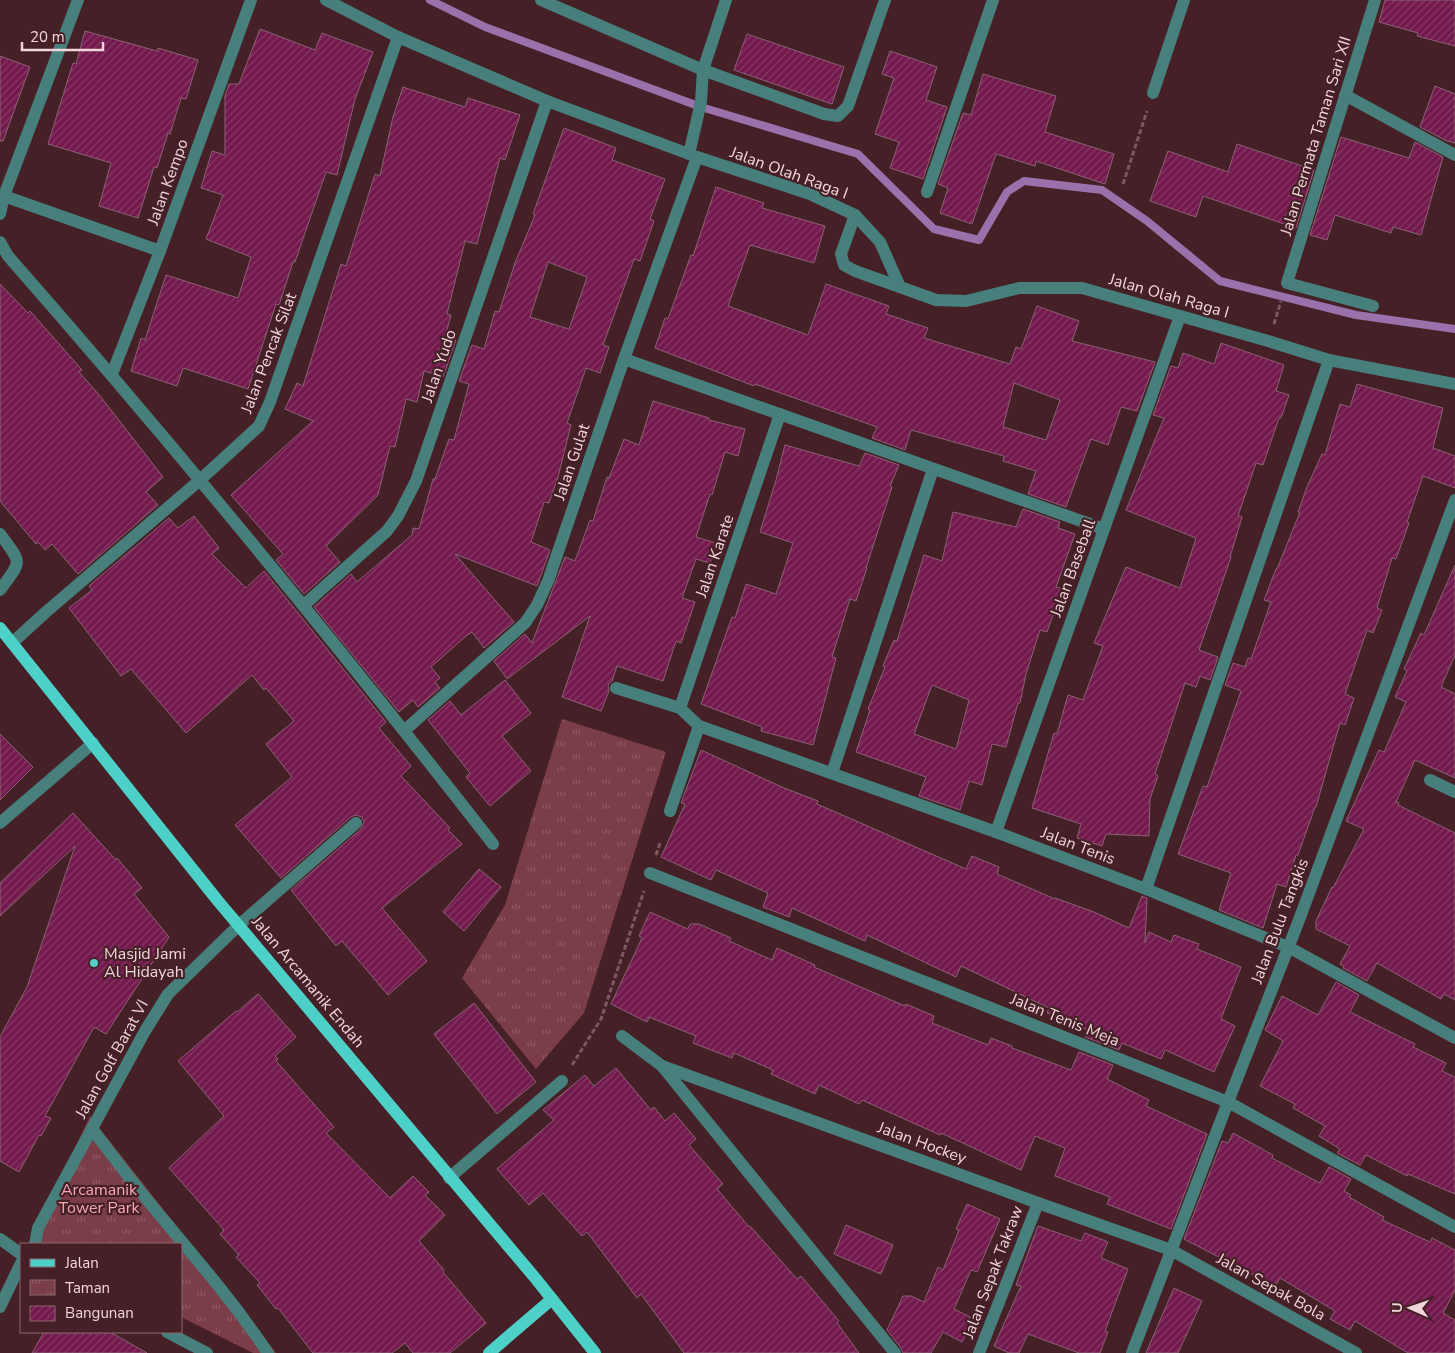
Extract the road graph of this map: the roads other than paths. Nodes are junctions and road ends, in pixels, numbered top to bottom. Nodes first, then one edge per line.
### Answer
1 (78, 0) edge
2 (251, 0) edge
3 (326, 0) edge
4 (541, 0) edge
5 (726, 0) edge
6 (885, 0) edge
7 (993, 0) edge
8 (1184, 0) edge
9 (1375, 0) edge
10 (398, 37) junction
11 (703, 70) junction
12 (1153, 93) road end
13 (1345, 95) junction
14 (547, 101) junction
15 (1455, 155) edge
16 (693, 156) junction
17 (927, 192) dead end
18 (4, 196) junction
19 (0, 214) edge
20 (855, 214) junction
21 (0, 242) edge
22 (160, 251) junction
23 (900, 287) junction
24 (1374, 306) dead end
25 (1180, 316) junction
26 (624, 359) junction
27 (1329, 360) junction
28 (112, 374) junction
29 (1455, 384) edge
30 (780, 414) junction
31 (933, 469) junction
32 (200, 480) junction
33 (1455, 500) edge
34 (1104, 529) junction
35 (0, 534) edge
36 (0, 590) edge
37 (304, 605) junction
38 (0, 628) edge
39 (12, 644) junction
40 (616, 688) dead end
41 (680, 708) junction
42 (699, 726) junction
43 (405, 730) junction
44 (93, 743) junction
45 (832, 773) junction
46 (1430, 780) dead end
47 (1455, 792) edge
48 (670, 810) dead end
49 (0, 823) edge
50 (356, 823) dead end
51 (996, 832) junction
52 (494, 844) dead end
53 (650, 873) road end
54 (1146, 889) junction
55 (239, 925) junction
56 (1288, 948) junction
57 (622, 1036) dead end
58 (1455, 1038) edge
59 (662, 1066) junction
60 (562, 1082) road end
61 (1228, 1102) junction
62 (92, 1129) junction
63 (450, 1178) junction
64 (1038, 1203) junction
65 (1455, 1227) edge
66 (0, 1239) edge
67 (34, 1243) edge
68 (1171, 1250) junction
69 (20, 1253) edge
70 (20, 1265) edge
71 (552, 1299) junction
72 (0, 1307) edge
73 (169, 1333) edge
74 (205, 1353) edge
75 (268, 1353) edge
76 (489, 1353) edge
77 (595, 1353) edge
78 (895, 1353) edge
79 (979, 1353) edge
80 (1132, 1353) edge
81 (1356, 1353) edge

1 - 18 street
2 - 22 street, Jalan Kempo
3 - 10 street, Jalan Olah Raga I
4 - 11 street
5 - 11 street, Jalan Gulat
6 - 11 street
7 - 17 street
8 - 12 street
9 - 13 street, Jalan Permata Taman Sari XII
10 - 14 street, Jalan Olah Raga I
10 - 32 street, Jalan Pencak Silat
11 - 16 street, Jalan Gulat
13 - 15 street
13 - 24 street, Jalan Permata Taman Sari XII
14 - 16 street, Jalan Olah Raga I
14 - 37 street, Jalan Yudo
16 - 20 street, Jalan Olah Raga I
16 - 26 street, Jalan Gulat
18 - 19 street
18 - 22 street
20 - 23 street, Jalan Olah Raga I
20 - 23 street
21 - 28 street
22 - 28 street, Jalan Kempo
23 - 25 street, Jalan Olah Raga I
25 - 27 street, Jalan Olah Raga I
25 - 34 street, Jalan Baseball
26 - 30 street
26 - 43 street, Jalan Gulat
27 - 29 street, Jalan Olah Raga I
27 - 54 street
28 - 32 street
30 - 31 street
30 - 41 street, Jalan Karate
31 - 34 street
31 - 45 street
32 - 37 street
32 - 39 street, Jalan Pencak Silat
33 - 56 street, Jalan Bulu Tangkis
34 - 51 street, Jalan Baseball
35 - 36 street
37 - 43 street
38 - 39 main road, Jalan Arcamanik Endah
39 - 44 main road, Jalan Arcamanik Endah
40 - 41 street
41 - 42 street, Jalan Tenis
42 - 45 street, Jalan Tenis
42 - 48 street
43 - 52 street
44 - 49 street
44 - 55 main road, Jalan Arcamanik Endah
45 - 51 street, Jalan Tenis
46 - 47 street
50 - 55 street, Jalan Golf Barat VI
51 - 54 street, Jalan Tenis
53 - 61 street, Jalan Tenis Meja
54 - 56 street, Jalan Tenis
55 - 62 street, Jalan Golf Barat VI
55 - 63 main road, Jalan Arcamanik Endah
56 - 58 street, Jalan Tenis
56 - 61 street, Jalan Bulu Tangkis
57 - 59 street, Jalan Hockey
59 - 64 street, Jalan Hockey
59 - 78 street, Jalan Hockey
60 - 63 street
61 - 65 street, Jalan Tenis Meja
61 - 68 street, Jalan Bulu Tangkis
62 - 67 street, Jalan Golf Barat VI
62 - 75 street
63 - 71 main road, Jalan Arcamanik Endah
64 - 68 street, Jalan Hockey
64 - 79 street, Jalan Sepak Takraw
66 - 69 street
68 - 80 street, Jalan Bulu Tangkis
68 - 81 street, Jalan Sepak Bola
70 - 72 street
71 - 76 main road
71 - 77 main road, Jalan Arcamanik Endah
73 - 74 street

